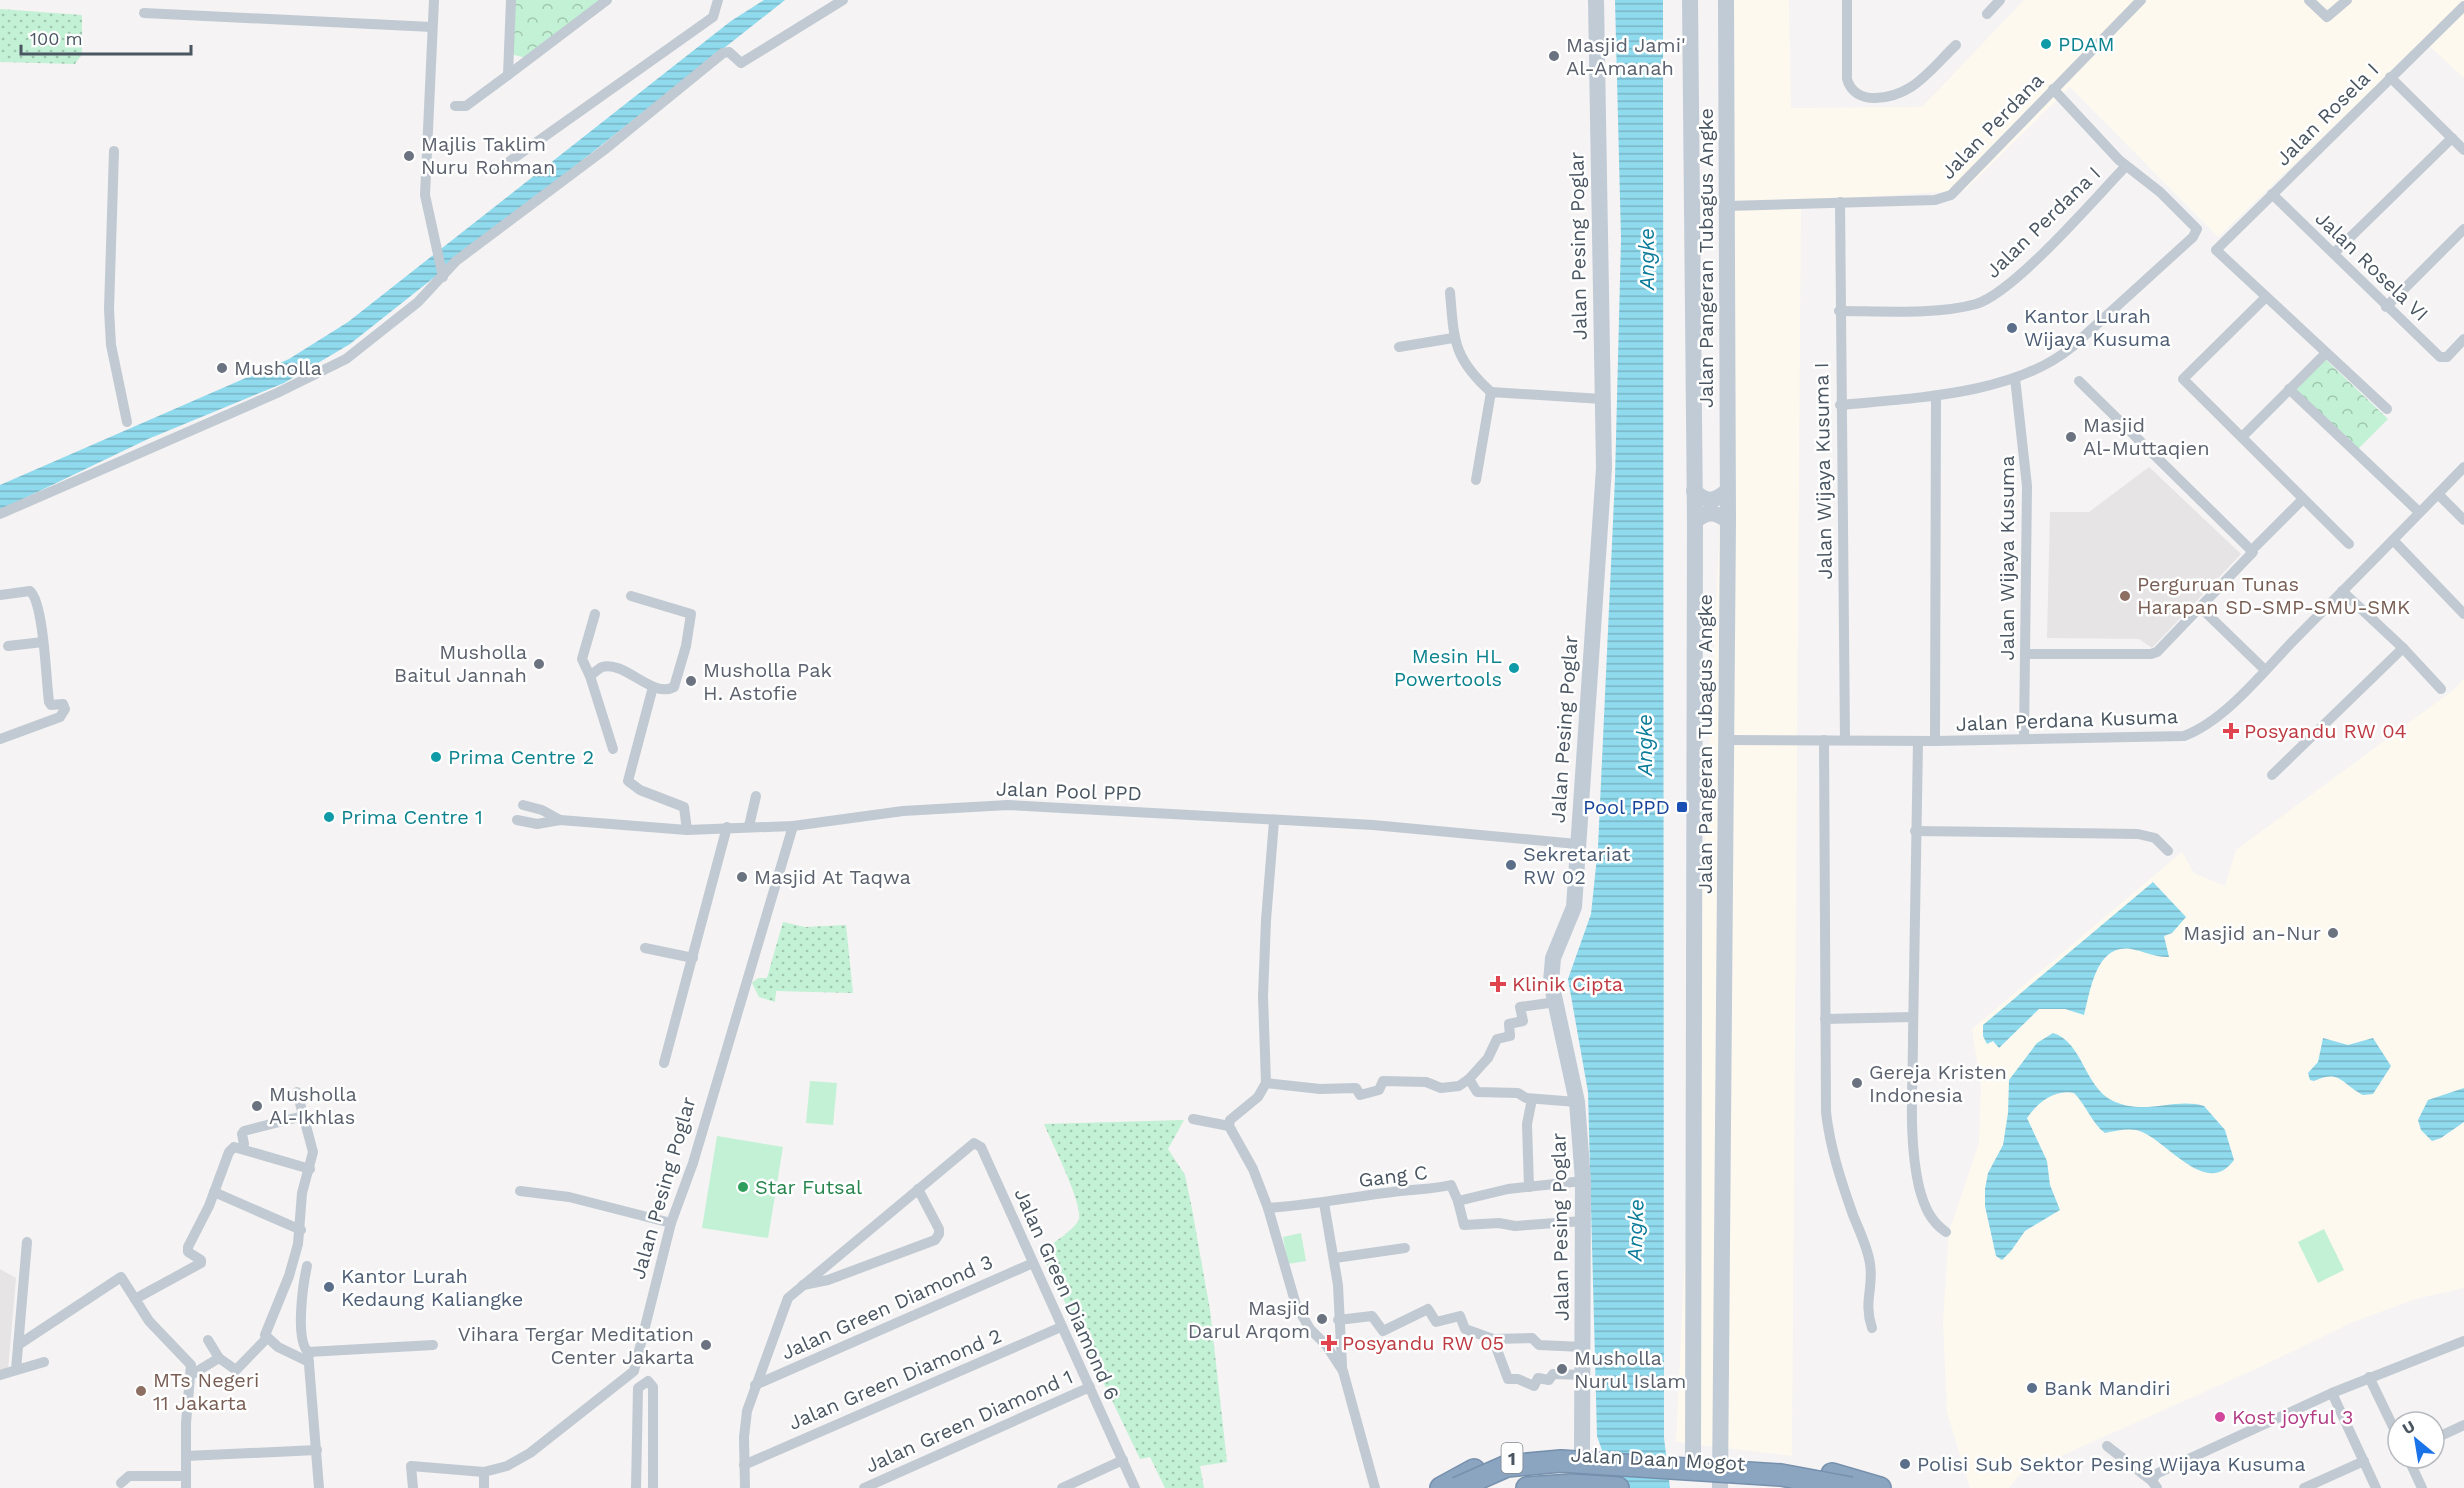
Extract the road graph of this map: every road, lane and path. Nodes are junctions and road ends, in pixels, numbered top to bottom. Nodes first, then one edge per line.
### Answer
1 (434, 0) edge
2 (511, 0) edge
3 (607, 0) edge
4 (718, 0) edge
5 (843, 0) edge
6 (1596, 0) edge
7 (1690, 0) edge
8 (1726, 0) edge
9 (1846, 0) edge
10 (2000, 0) edge
11 (2141, 0) edge
12 (2309, 0) edge
13 (2347, 0) edge
14 (2464, 6) edge
15 (144, 13) dead end
16 (1987, 14) dead end
17 (432, 27) junction
18 (1956, 45) dead end
19 (508, 75) junction
20 (2390, 77) junction
21 (2054, 89) junction
22 (455, 106) dead end
23 (2452, 138) junction
24 (2464, 150) edge
25 (114, 151) dead end
26 (2126, 166) junction
27 (496, 171) dead end
28 (2272, 194) junction
29 (1840, 202) junction
30 (1728, 206) junction
31 (2464, 229) edge
32 (2334, 253) junction
33 (442, 272) junction
34 (1450, 292) dead end
35 (2266, 297) junction
36 (2386, 307) junction
37 (1839, 312) junction
38 (1453, 338) junction
39 (2464, 339) edge
40 (1399, 347) dead end
41 (2326, 353) junction
42 (2014, 378) junction
43 (2079, 381) dead end
44 (2289, 389) junction
45 (1491, 392) junction
46 (1936, 397) junction
47 (1602, 399) junction
48 (1840, 405) junction
49 (2386, 409) dead end
50 (126, 422) dead end
51 (2242, 437) junction
52 (2464, 467) edge
53 (1476, 480) dead end
54 (1727, 491) junction
55 (1694, 492) junction
56 (2439, 494) junction
57 (2303, 499) junction
58 (2419, 512) junction
59 (0, 514) edge
60 (2464, 520) edge
61 (1695, 521) junction
62 (1728, 521) junction
63 (2393, 540) junction
64 (2349, 544) dead end
65 (2255, 549) junction
66 (2342, 591) junction
67 (0, 595) edge
68 (631, 596) dead end
69 (2200, 607) junction
70 (595, 614) dead end
71 (2464, 614) edge
72 (43, 642) junction
73 (8, 645) dead end
74 (2403, 648) junction
75 (2026, 654) junction
76 (2265, 670) junction
77 (590, 676) junction
78 (652, 687) junction
79 (2441, 689) dead end
80 (0, 739) edge
81 (2024, 739) junction
82 (1727, 740) junction
83 (1824, 740) junction
84 (1845, 740) junction
85 (1918, 741) junction
86 (1935, 741) junction
87 (613, 749) dead end
88 (2272, 775) dead end
89 (756, 796) dead end
90 (523, 805) dead end
91 (517, 820) dead end
92 (560, 820) junction
93 (1274, 821) junction
94 (749, 826) junction
95 (794, 826) junction
96 (727, 827) junction
97 (687, 830) junction
98 (1916, 831) junction
99 (1577, 844) junction
100 (2168, 851) dead end
101 (645, 948) dead end
102 (693, 958) junction
103 (1556, 1002) junction
104 (1913, 1017) junction
105 (1825, 1019) junction
106 (664, 1063) dead end
107 (1469, 1079) junction
108 (1266, 1083) junction
109 (297, 1092) dead end
110 (1532, 1099) junction
111 (1577, 1102) junction
112 (303, 1116) junction
113 (1193, 1119) dead end
114 (1229, 1126) junction
115 (240, 1148) junction
116 (310, 1169) junction
117 (1583, 1181) junction
118 (1693, 1183) junction
119 (1722, 1184) junction
120 (1529, 1187) junction
121 (918, 1189) junction
122 (520, 1191) dead end
123 (214, 1192) junction
124 (1458, 1200) junction
125 (1324, 1203) junction
126 (1268, 1208) junction
127 (1583, 1221) junction
128 (671, 1223) junction
129 (301, 1230) junction
130 (1946, 1232) dead end
131 (27, 1242) dead end
132 (1405, 1248) dead end
133 (1335, 1258) junction
134 (1034, 1263) junction
135 (307, 1266) dead end
136 (802, 1285) junction
137 (135, 1299) junction
138 (1338, 1320) junction
139 (1061, 1327) junction
140 (1872, 1328) dead end
141 (266, 1339) junction
142 (1492, 1339) junction
143 (208, 1340) dead end
144 (2464, 1341) edge
145 (18, 1345) junction
146 (433, 1345) dead end
147 (1583, 1347) junction
148 (309, 1357) junction
149 (219, 1358) junction
150 (44, 1362) dead end
151 (16, 1370) junction
152 (1343, 1371) junction
153 (0, 1375) edge
154 (191, 1375) junction
155 (1584, 1375) junction
156 (2369, 1377) junction
157 (755, 1385) junction
158 (1090, 1387) junction
159 (2332, 1393) junction
160 (2386, 1412) edge
161 (2464, 1425) edge
162 (2446, 1433) edge
163 (2107, 1446) dead end
164 (317, 1450) junction
165 (1586, 1454) junction
166 (186, 1456) junction
167 (1123, 1460) junction
168 (1684, 1460) junction
169 (2364, 1461) junction
170 (1722, 1462) junction
171 (744, 1465) junction
172 (2414, 1470) edge
173 (483, 1472) junction
174 (185, 1482) edge
175 (121, 1483) dead end
176 (2155, 1485) edge
177 (1559, 1487) edge
178 (319, 1488) edge
179 (412, 1488) edge
180 (484, 1488) edge
181 (636, 1488) edge
182 (653, 1488) edge
183 (745, 1488) edge
184 (864, 1488) edge
185 (1062, 1488) edge
186 (1135, 1488) edge
187 (1375, 1488) edge
188 (1441, 1488) edge
189 (1457, 1488) edge
190 (1479, 1488) edge
191 (1527, 1488) edge
192 (1618, 1488) edge
193 (1720, 1488) edge
194 (1820, 1488) edge
195 (1851, 1488) edge
196 (1880, 1488) edge
197 (2304, 1488) edge
198 (2376, 1488) edge
199 (2422, 1488) edge

1 - 17 street
2 - 19 street
3 - 19 street
4 - 27 street
5 - 33 street
6 - 47 main road, Jalan Pesing Poglar
7 - 55 main road, Jalan Pangeran Tubagus Angke
8 - 30 main road, Jalan Pangeran Tubagus Angke
9 - 18 street
10 - 16 street
11 - 21 street, Jalan Perdana
12 - 13 street
14 - 20 street, Jalan Rosela I
15 - 17 street
17 - 33 street
19 - 22 street
20 - 23 street
20 - 28 street, Jalan Rosela I
21 - 26 street
21 - 29 street, Jalan Perdana
23 - 24 street
23 - 32 street
25 - 50 street
26 - 37 street, Jalan Perdana I
26 - 42 street
28 - 32 street, Jalan Rosela VI
28 - 35 street, Jalan Rosela I
29 - 30 street, Jalan Perdana
29 - 37 street, Jalan Wijaya Kusuma I
30 - 54 main road, Jalan Pangeran Tubagus Angke
31 - 36 street
32 - 36 street, Jalan Rosela VI
33 - 59 street
34 - 38 street
35 - 41 street
35 - 51 street
36 - 39 street, Jalan Rosela VI
37 - 48 street, Jalan Wijaya Kusuma I
38 - 40 street
38 - 45 street
41 - 44 street
41 - 49 street
42 - 46 street
42 - 75 street, Jalan Wijaya Kusuma
43 - 65 street
44 - 51 street
44 - 58 street
45 - 47 street
45 - 53 street
46 - 48 street
46 - 86 street
47 - 99 main road, Jalan Pesing Poglar
48 - 84 street, Jalan Wijaya Kusuma I
51 - 57 street
52 - 56 street, Jalan Perdana Kusuma
54 - 55 main road
54 - 62 main road, Jalan Pangeran Tubagus Angke
55 - 61 main road, Jalan Pangeran Tubagus Angke
56 - 58 street, Jalan Perdana Kusuma
56 - 60 street
57 - 64 street
57 - 65 street
58 - 63 street, Jalan Perdana Kusuma
61 - 62 main road
61 - 118 main road, Jalan Pangeran Tubagus Angke
62 - 82 main road, Jalan Pangeran Tubagus Angke
63 - 66 street, Jalan Perdana Kusuma
63 - 71 street
65 - 69 street
66 - 74 street
66 - 76 street, Jalan Perdana Kusuma
67 - 72 street
68 - 78 street
69 - 75 street
69 - 76 street
70 - 77 street
72 - 73 street
72 - 80 street
74 - 79 street
74 - 88 street
75 - 81 street, Jalan Wijaya Kusuma
76 - 81 street, Jalan Perdana Kusuma
77 - 78 street
77 - 87 street
78 - 97 street
81 - 86 street, Jalan Perdana Kusuma
82 - 83 street, Jalan Perdana Kusuma
82 - 119 main road, Jalan Pangeran Tubagus Angke
83 - 84 street, Jalan Perdana Kusuma
83 - 105 street
84 - 85 street, Jalan Perdana Kusuma
85 - 86 street, Jalan Perdana Kusuma
85 - 98 street
89 - 94 street
90 - 92 street, Jalan Pool PPD
91 - 92 street, Jalan Pool PPD
92 - 97 street, Jalan Pool PPD
93 - 95 street, Jalan Pool PPD
93 - 99 street, Jalan Pool PPD
93 - 108 street
94 - 95 street, Jalan Pool PPD
94 - 96 street, Jalan Pool PPD
95 - 128 street, Jalan Pesing Poglar
96 - 97 street, Jalan Pool PPD
96 - 102 street
98 - 100 street
98 - 104 street
99 - 103 main road, Jalan Pesing Poglar
101 - 102 street
102 - 106 street
103 - 107 street
103 - 111 main road, Jalan Pesing Poglar
104 - 105 street
104 - 130 street
105 - 140 street
107 - 108 street
107 - 110 street
108 - 114 street
109 - 112 street
110 - 111 street
110 - 120 street
111 - 117 main road, Jalan Pesing Poglar
112 - 115 street
112 - 116 street
113 - 114 street
114 - 126 street
115 - 116 street
115 - 123 street
116 - 129 street
117 - 120 street
117 - 127 main road, Jalan Pesing Poglar
118 - 119 main road
118 - 168 main road, Jalan Pangeran Tubagus Angke
119 - 170 main road, Jalan Pangeran Tubagus Angke
120 - 124 street
121 - 134 street, Jalan Green Diamond 6
121 - 136 street
121 - 136 street
122 - 128 street
123 - 129 street
123 - 137 street
124 - 125 street, Gang C
124 - 127 street
125 - 126 street, Gang C
125 - 133 street
126 - 152 street
127 - 147 main road, Jalan Pesing Poglar
128 - 173 street, Jalan Pesing Poglar
129 - 141 street
131 - 145 street
132 - 133 street
133 - 138 street
134 - 139 street, Jalan Green Diamond 6
134 - 157 street, Jalan Green Diamond 3
135 - 148 street
136 - 157 street
137 - 145 street
137 - 154 street
138 - 142 street
138 - 152 street
139 - 158 street, Jalan Green Diamond 6
139 - 171 street, Jalan Green Diamond 2
141 - 148 street
141 - 149 street
142 - 147 street
142 - 155 street
143 - 149 street
144 - 156 street
145 - 151 street
146 - 148 street
147 - 155 main road, Jalan Pesing Poglar
148 - 164 street
149 - 154 street
150 - 151 street
151 - 153 street
152 - 187 street
154 - 166 street
155 - 165 main road, Jalan Pesing Poglar
156 - 159 street
156 - 160 street
157 - 171 street
158 - 167 street, Jalan Green Diamond 6
158 - 184 street, Jalan Green Diamond 1
159 - 169 street
159 - 176 street
161 - 162 street
163 - 176 street
164 - 166 street
164 - 178 street
165 - 168 highway, Jalan Daan Mogot / 1
165 - 188 highway, Jalan Daan Mogot / 1
166 - 174 street
167 - 185 street
167 - 186 street, Jalan Green Diamond 6
168 - 170 highway, Jalan Daan Mogot / 1
169 - 197 street
169 - 198 street
170 - 193 main road, Jalan Pangeran Tubagus Angke
170 - 196 highway, Jalan Daan Mogot / 1
171 - 183 street
172 - 199 street
173 - 179 street
173 - 180 street
174 - 175 street
177 - 191 highway, Jalan Daan Mogot / 1
177 - 192 highway, Jalan Daan Mogot / 1
181 - 182 street
189 - 195 highway, Jalan Daan Mogot / 1, bridge
190 - 194 highway, Jalan Daan Mogot / 1

